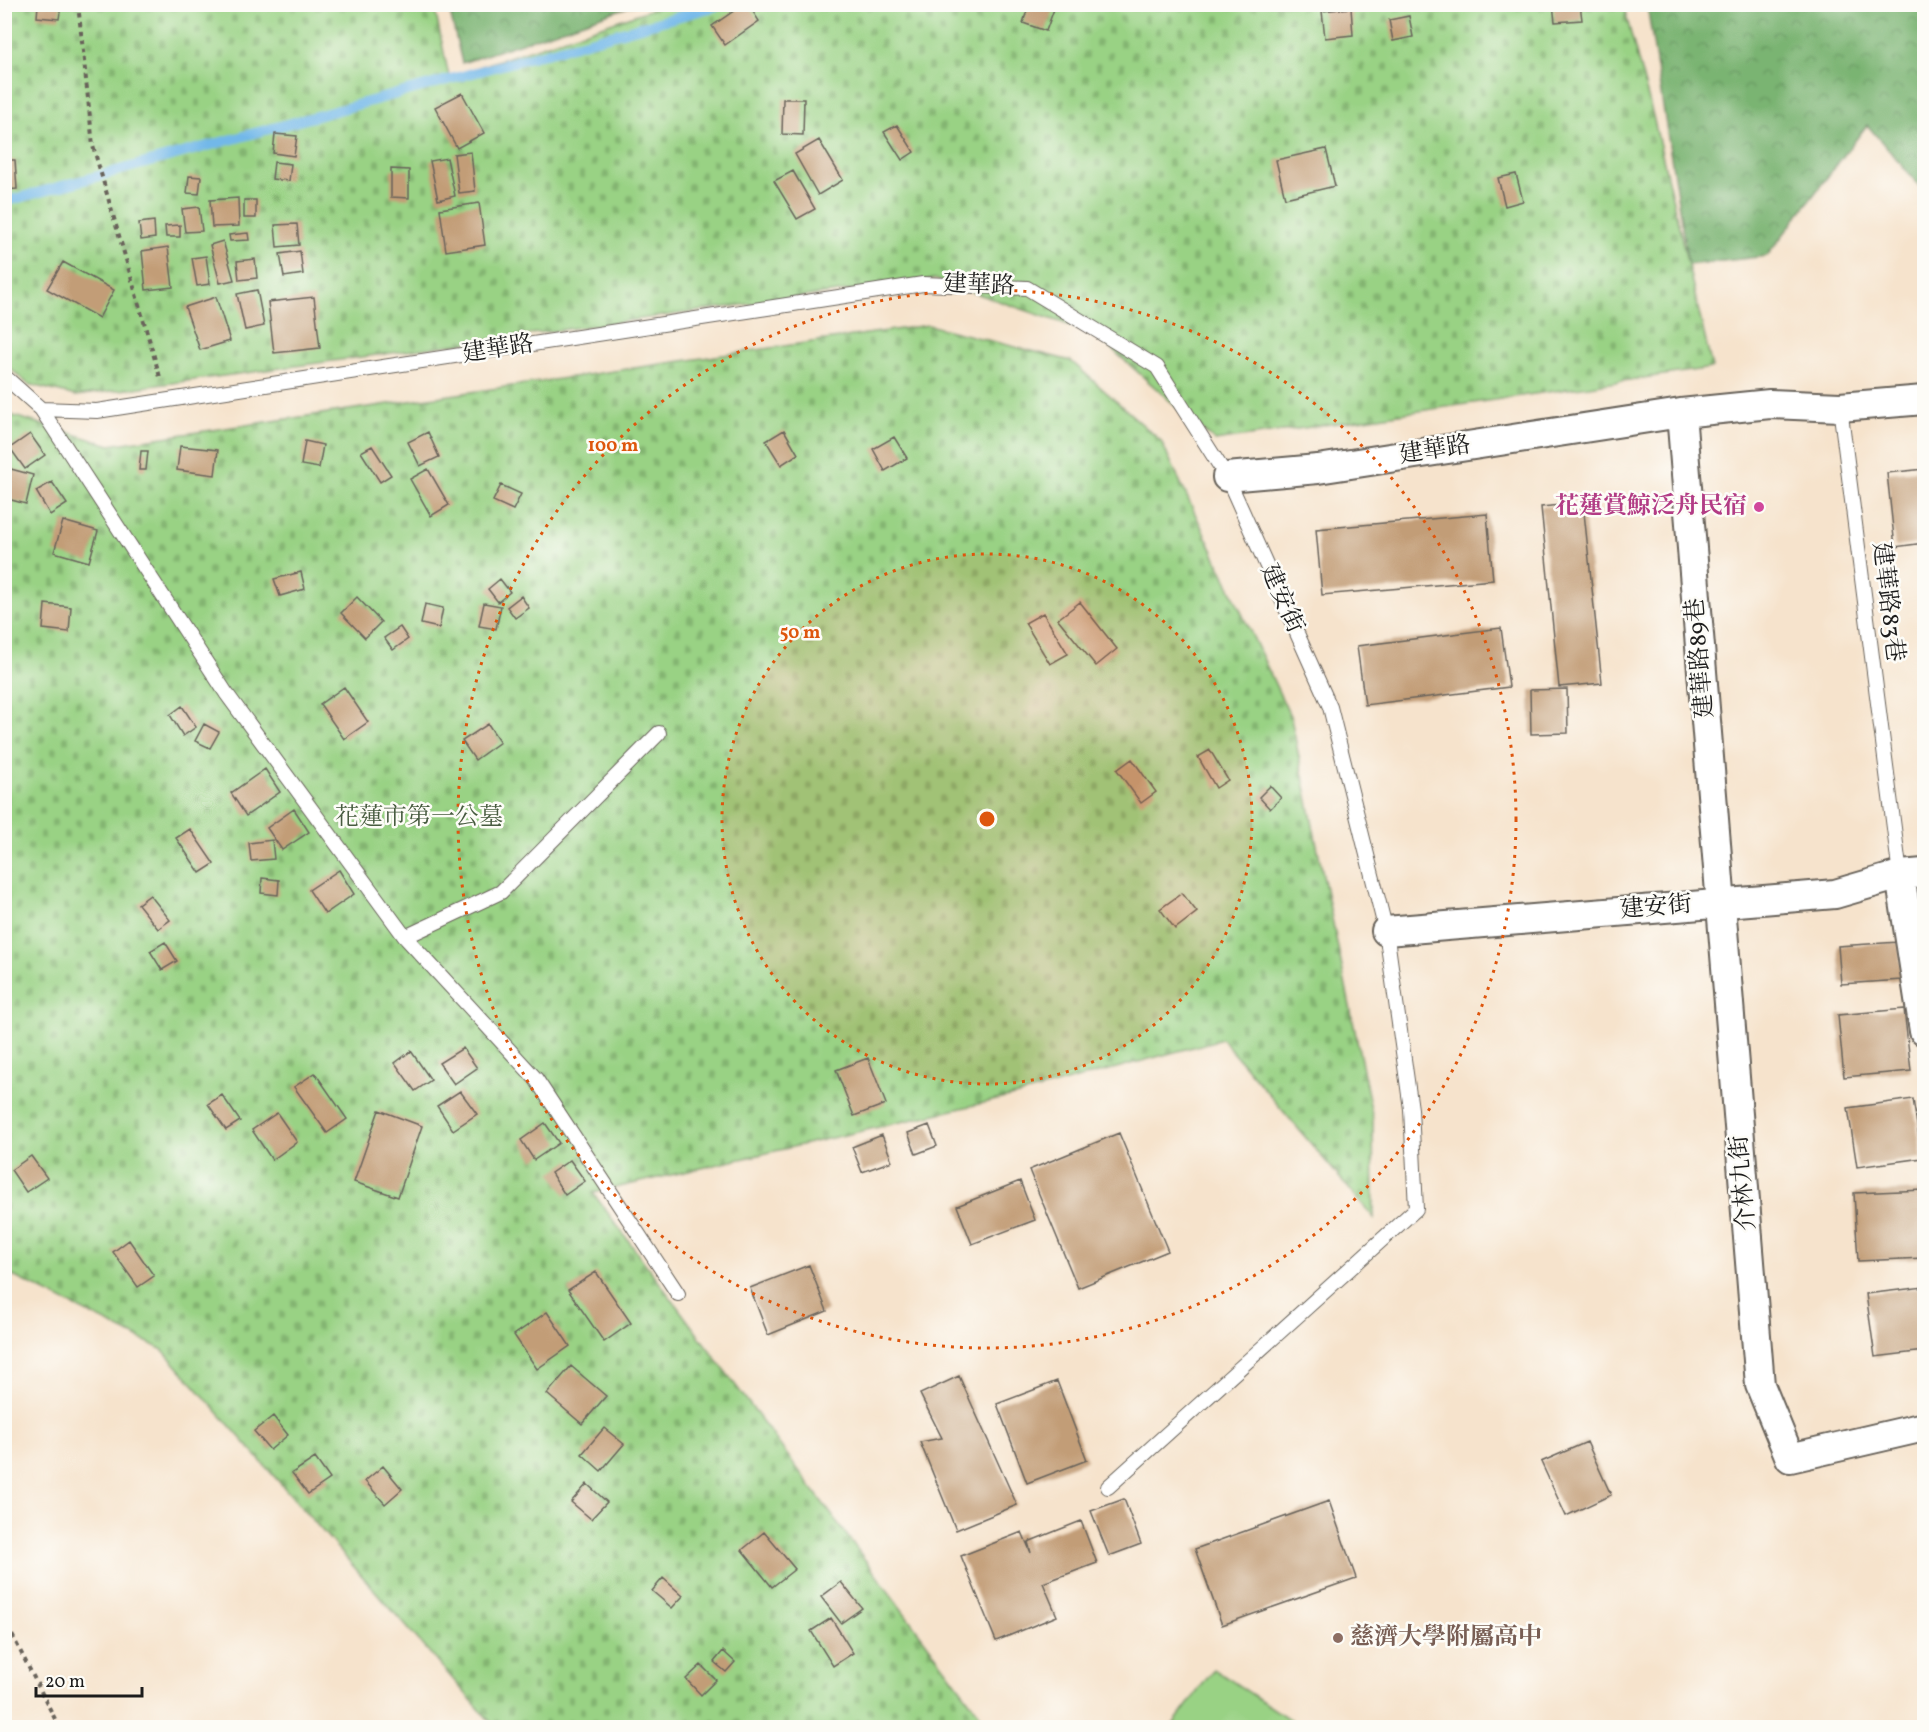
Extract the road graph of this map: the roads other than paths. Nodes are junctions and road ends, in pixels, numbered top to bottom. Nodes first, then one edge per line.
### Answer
1 (4, 376) edge
2 (1924, 400) edge
3 (1840, 407) junction
4 (41, 409) junction
5 (1681, 413) junction
6 (1227, 477) junction
7 (659, 733) dead end
8 (1912, 874) edge
9 (1722, 903) junction
10 (1386, 931) junction
11 (405, 937) junction
12 (1924, 1031) edge
13 (678, 1294) dead end
14 (1924, 1427) edge
15 (1108, 1487) dead end

1 - 4 lane
2 - 3 street, 建華路
3 - 5 street, 建華路
3 - 8 lane, 建華路83巷
4 - 6 lane, 建華路
4 - 11 lane
5 - 6 street, 建華路
5 - 9 street, 建華路89巷
6 - 10 lane, 建安街
7 - 11 lane
8 - 9 street, 建安街
8 - 12 street
9 - 10 street, 建安街
9 - 14 street, 介林九街
10 - 15 lane, 建安街
11 - 13 lane

